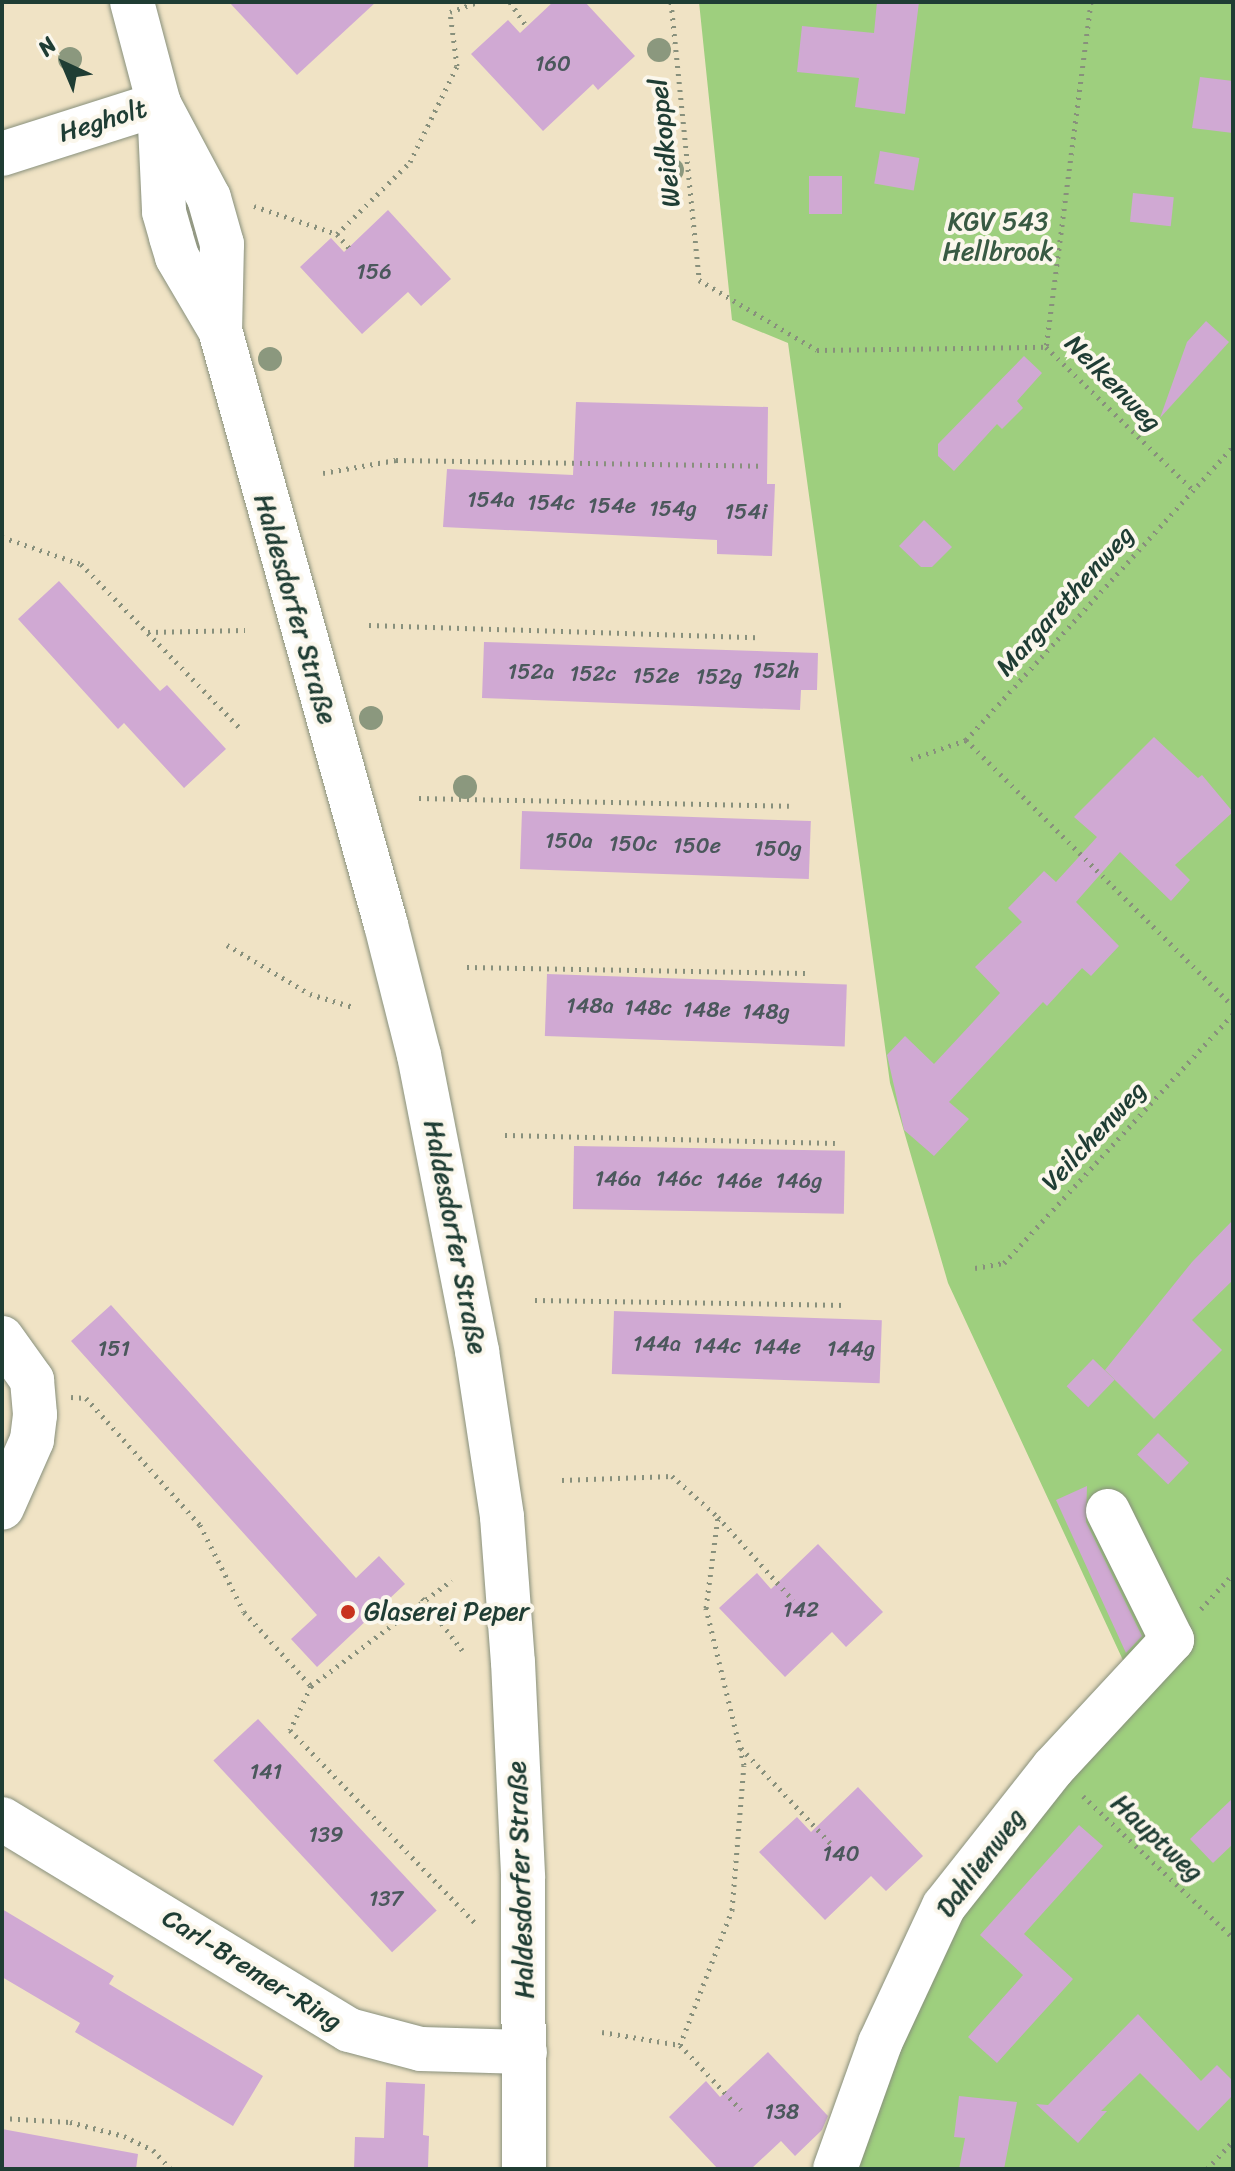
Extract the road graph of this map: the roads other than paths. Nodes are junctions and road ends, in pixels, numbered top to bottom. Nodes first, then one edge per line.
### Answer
1 (132, 2) edge
2 (159, 104) junction
3 (2, 154) edge
4 (2, 1338) edge
5 (2, 1508) edge
6 (1108, 1511) dead end
7 (2, 1819) edge
8 (525, 2052) junction
9 (524, 2169) edge
10 (835, 2169) edge

1 - 2 street, Haldesdorfer Straße
2 - 3 street, Hegholt
2 - 8 street, Haldesdorfer Straße
4 - 5 street
6 - 10 street, Dahlienweg
7 - 8 street, Carl-Bremer-Ring
8 - 9 street, Haldesdorfer Straße

